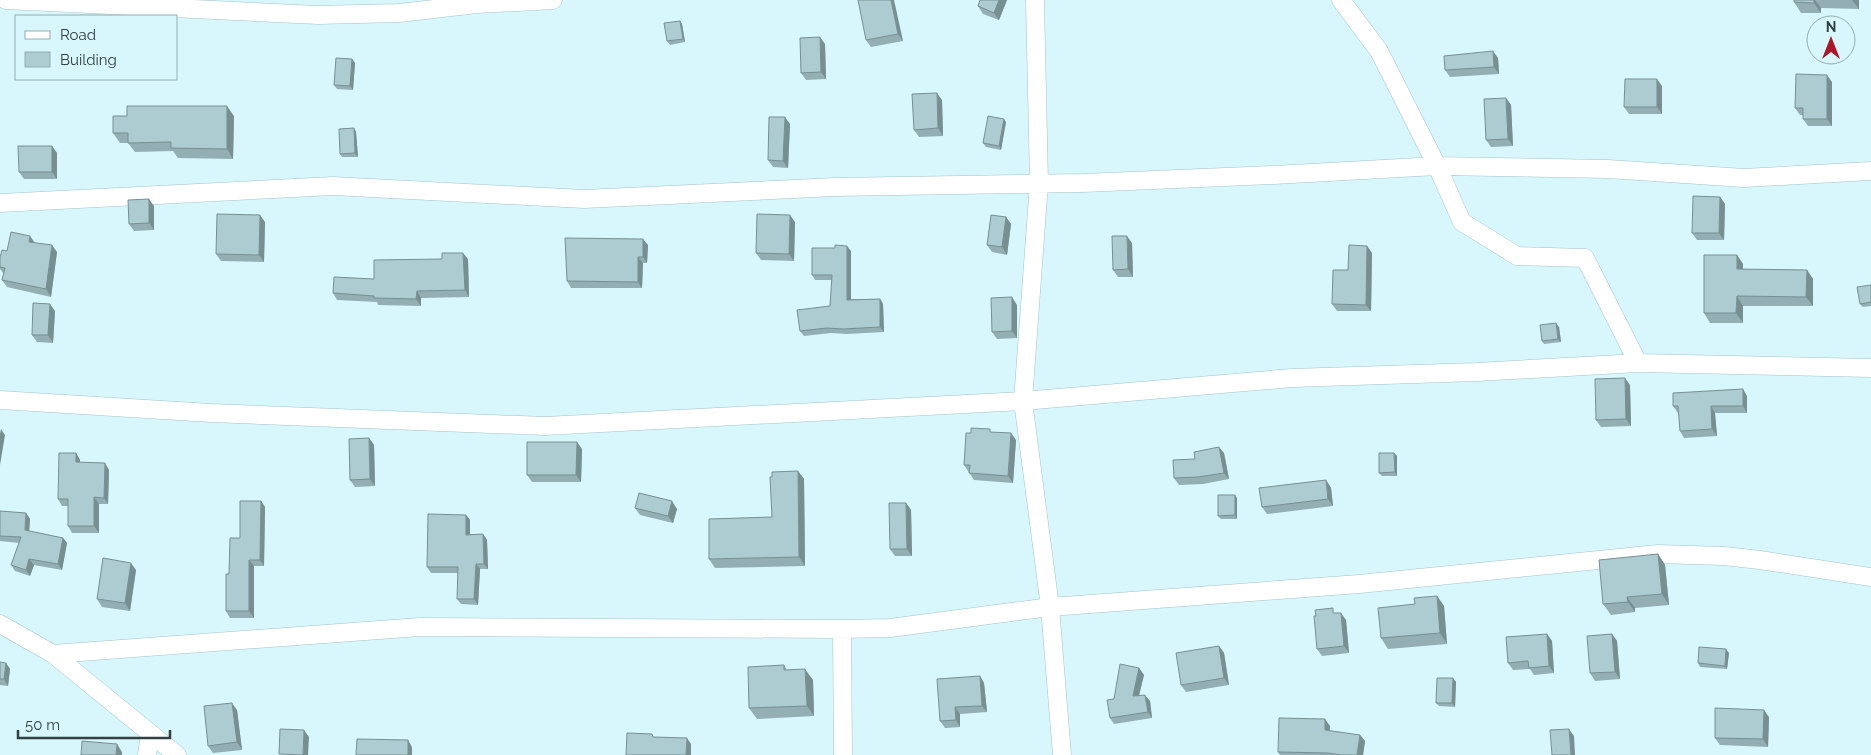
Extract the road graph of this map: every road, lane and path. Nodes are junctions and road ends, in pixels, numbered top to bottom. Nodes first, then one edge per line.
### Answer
1 (6, 0) edge
2 (553, 0) edge
3 (1035, 0) edge
4 (1341, 0) edge
5 (1437, 166) junction
6 (1871, 171) edge
7 (1040, 183) junction
8 (0, 203) edge
9 (1638, 363) junction
10 (1871, 368) edge
11 (0, 400) edge
12 (1023, 401) junction
13 (1871, 577) edge
14 (1050, 607) junction
15 (0, 624) edge
16 (842, 629) junction
17 (53, 654) junction
18 (150, 734) junction
19 (147, 755) edge
20 (177, 755) edge
21 (843, 755) edge
22 (1062, 755) edge

1 - 2 street
3 - 7 street
4 - 5 street
5 - 6 street
5 - 7 street
5 - 9 street
7 - 8 street
7 - 12 street
9 - 10 street
9 - 12 street
11 - 12 street
12 - 14 street
13 - 14 street
14 - 16 street
14 - 22 street
15 - 17 street
16 - 17 street
16 - 21 street
17 - 18 street
18 - 19 street
18 - 20 street

